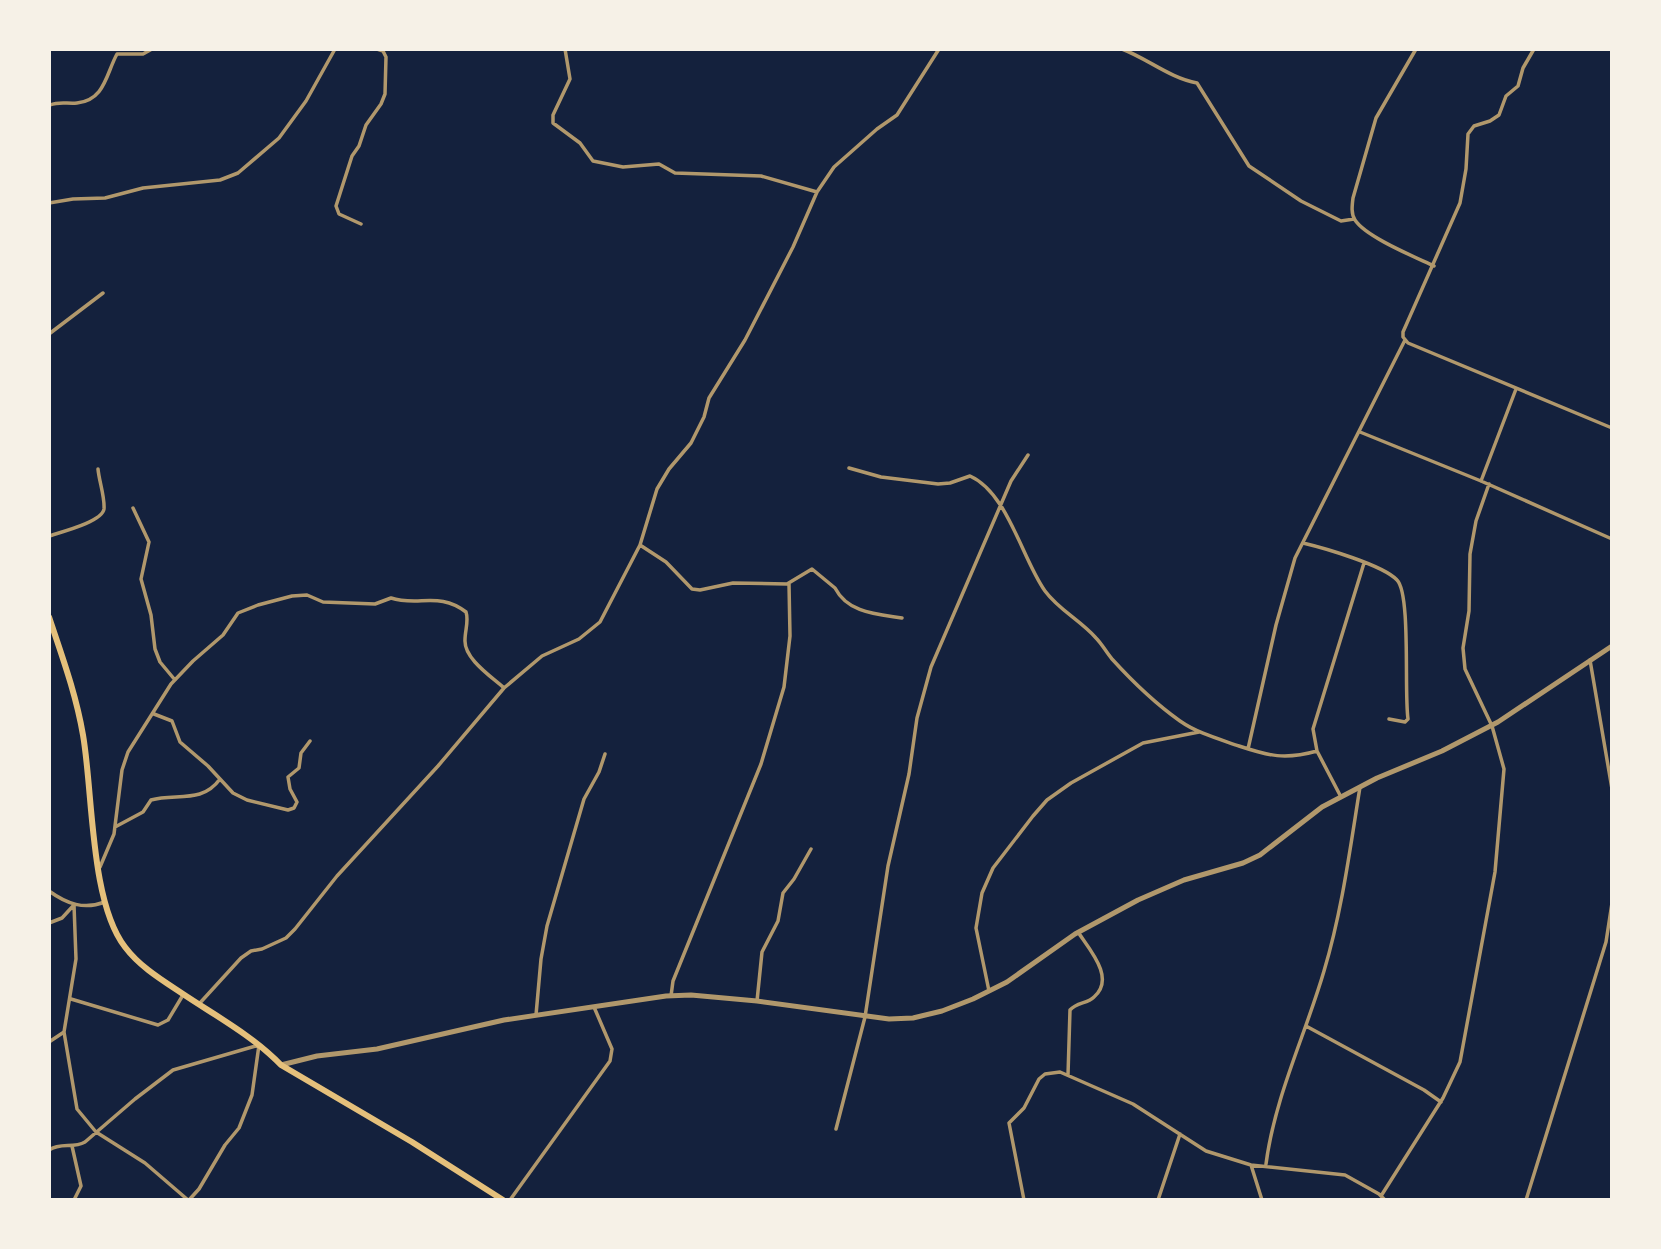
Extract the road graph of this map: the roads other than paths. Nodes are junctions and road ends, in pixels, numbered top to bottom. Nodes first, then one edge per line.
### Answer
1 (152, 49) edge
2 (335, 49) edge
3 (377, 49) edge
4 (565, 49) edge
5 (939, 49) edge
6 (1122, 49) edge
7 (1416, 49) edge
8 (1534, 49) edge
9 (50, 105) edge
10 (817, 192) junction
11 (49, 202) edge
12 (1354, 219) junction
13 (361, 224) dead end
14 (1434, 266) junction
15 (103, 293) dead end
16 (49, 334) edge
17 (1405, 340) junction
18 (1516, 389) junction
19 (1612, 428) edge
20 (1360, 432) junction
21 (1028, 455) dead end
22 (98, 468) dead end
23 (849, 468) dead end
24 (1482, 481) junction
25 (1489, 484) junction
26 (1000, 507) junction
27 (133, 508) dead end
28 (49, 536) edge
29 (1612, 539) edge
30 (1302, 542) junction
31 (639, 545) junction
32 (1364, 563) junction
33 (789, 583) junction
34 (49, 617) edge
35 (902, 618) dead end
36 (1612, 646) edge
37 (1590, 659) junction
38 (175, 680) junction
39 (504, 688) junction
40 (153, 714) junction
41 (1389, 719) dead end
42 (1492, 726) junction
43 (1202, 732) junction
44 (310, 741) dead end
45 (1248, 749) junction
46 (1317, 751) junction
47 (605, 754) dead end
48 (220, 779) junction
49 (1360, 787) junction
50 (1612, 789) edge
51 (1341, 797) junction
52 (115, 827) junction
53 (811, 849) dead end
54 (99, 869) junction
55 (49, 891) edge
56 (105, 902) junction
57 (1612, 903) edge
58 (74, 905) junction
59 (49, 922) edge
60 (1077, 932) junction
61 (989, 991) junction
62 (183, 994) junction
63 (671, 996) junction
64 (71, 999) junction
65 (757, 1001) junction
66 (198, 1004) junction
67 (594, 1006) junction
68 (536, 1015) junction
69 (865, 1017) junction
70 (1306, 1026) junction
71 (64, 1032) junction
72 (49, 1042) edge
73 (259, 1045) junction
74 (281, 1066) junction
75 (1068, 1075) junction
76 (1441, 1102) junction
77 (836, 1129) dead end
78 (96, 1132) junction
79 (1180, 1134) junction
80 (72, 1146) junction
81 (49, 1150) edge
82 (1251, 1165) junction
83 (1266, 1165) junction
84 (1383, 1198) edge
85 (74, 1200) edge
86 (189, 1200) edge
87 (503, 1200) edge
88 (510, 1200) edge
89 (1024, 1200) edge
90 (1158, 1200) edge
91 (1262, 1200) edge
92 (1526, 1200) edge

1 - 9 street
2 - 11 street
3 - 13 street
4 - 10 street
5 - 10 street
6 - 12 street
7 - 12 street
8 - 14 street
10 - 31 street
12 - 14 street
14 - 17 street
15 - 16 street
17 - 18 street
17 - 20 street
18 - 19 street
18 - 24 street
20 - 24 street
20 - 30 street
21 - 26 street
22 - 28 street
23 - 26 street
24 - 25 street
25 - 29 street
25 - 42 street
26 - 43 street
26 - 69 street
27 - 38 street
30 - 32 street
30 - 45 street
31 - 33 street
31 - 39 street
32 - 41 street
32 - 46 street
33 - 35 street
33 - 63 street
34 - 54 main road
36 - 37 street
37 - 42 street
37 - 50 street
38 - 39 street
38 - 40 street
39 - 66 street
40 - 48 street
40 - 52 street
42 - 49 street
42 - 76 street
43 - 45 street
43 - 61 street
44 - 48 street
45 - 46 street
46 - 51 street
47 - 68 street
48 - 52 street
49 - 51 street
49 - 70 street
51 - 60 street
52 - 54 street
53 - 65 street
54 - 56 main road
55 - 58 street
56 - 58 street
56 - 62 main road
57 - 92 street
58 - 59 street
58 - 64 street
60 - 61 street
60 - 75 street
61 - 69 street
62 - 64 street
62 - 66 main road
63 - 65 street
63 - 67 street
64 - 71 street
65 - 69 street
66 - 73 main road
67 - 68 street
67 - 88 street
68 - 74 street
69 - 77 street
70 - 76 street
70 - 83 street
71 - 72 street
71 - 78 street
73 - 74 main road
73 - 78 street
73 - 86 street
74 - 87 main road
75 - 79 street
75 - 89 street
76 - 84 street
78 - 80 street
78 - 86 street
79 - 82 street
79 - 90 street
80 - 81 street
80 - 85 street
82 - 83 street
82 - 91 street
83 - 84 street

